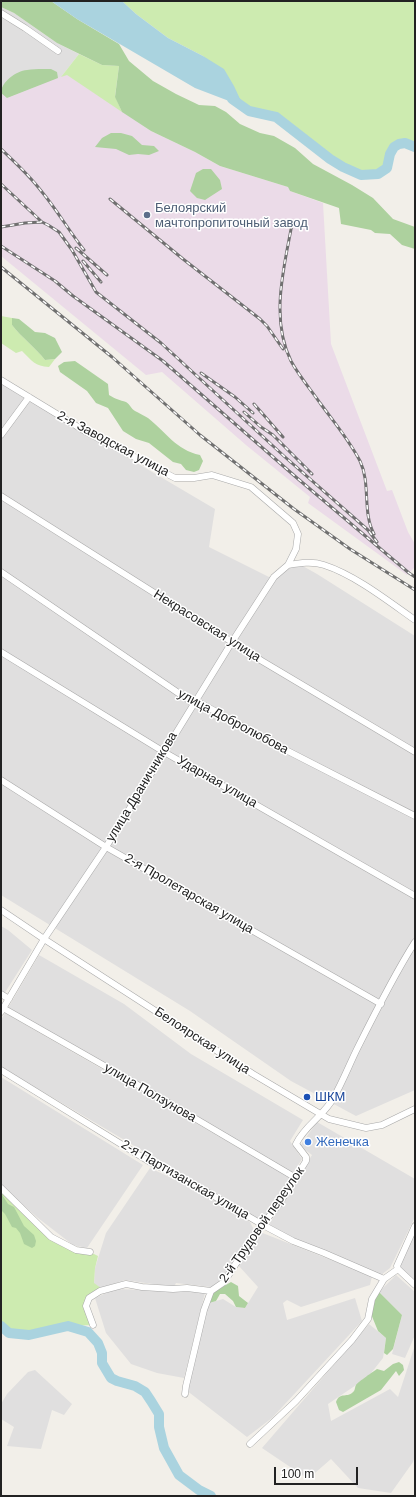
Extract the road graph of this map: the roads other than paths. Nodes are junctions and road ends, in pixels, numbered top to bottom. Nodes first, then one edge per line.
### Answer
1 (1, 13) edge
2 (58, 51) dead end
3 (1, 380) edge
4 (29, 397) junction
5 (1, 435) edge
6 (1, 496) edge
7 (288, 565) junction
8 (1, 572) edge
9 (415, 620) edge
10 (232, 642) junction
11 (1, 652) edge
12 (193, 703) junction
13 (164, 752) junction
14 (415, 752) edge
15 (1, 780) edge
16 (415, 816) edge
17 (106, 847) junction
18 (415, 896) edge
19 (1, 910) edge
20 (44, 939) junction
21 (415, 942) edge
22 (1, 994) edge
23 (9, 999) junction
24 (381, 1004) junction
25 (2, 1010) edge
26 (1, 1070) edge
27 (415, 1108) edge
28 (321, 1115) junction
29 (296, 1178) junction
30 (1, 1188) edge
31 (263, 1225) junction
32 (415, 1226) edge
33 (90, 1252) dead end
34 (398, 1269) junction
35 (384, 1279) junction
36 (415, 1285) edge
37 (211, 1291) junction
38 (94, 1325) dead end
39 (185, 1394) dead end
40 (250, 1444) dead end

1 - 2 street
3 - 4 street, 2-я Заводская улица
4 - 5 street
4 - 7 street, 2-я Заводская улица
6 - 10 street, Некрасовская улица
7 - 9 street
7 - 10 street, улица Драничникова
8 - 12 street, улица Добролюбова
10 - 12 street, улица Драничникова
10 - 14 street, Некрасовская улица
11 - 13 street, Ударная улица
12 - 13 street, улица Драничникова
12 - 16 street, улица Добролюбова
13 - 17 street, улица Драничникова
13 - 18 street, Ударная улица
15 - 17 street, 2-я Пролетарская улица
17 - 20 street, улица Драничникова
17 - 24 street, 2-я Пролетарская улица
19 - 20 street, Белоярская улица
20 - 23 street, улица Драничникова
20 - 28 street, Белоярская улица
21 - 24 street, 2-й Трудовой переулок
22 - 23 street
23 - 25 street, улица Драничникова
24 - 28 street, 2-й Трудовой переулок
25 - 29 street, улица Ползунова
26 - 31 street, 2-я Партизанская улица
27 - 28 street, Белоярская улица
28 - 29 street, 2-й Трудовой переулок
29 - 31 street, 2-й Трудовой переулок
30 - 33 street
31 - 35 street, 2-я Партизанская улица
31 - 37 street, 2-й Трудовой переулок
32 - 34 street
34 - 35 street
34 - 36 street
35 - 40 street
37 - 38 street
37 - 39 street, 2-й Трудовой переулок

